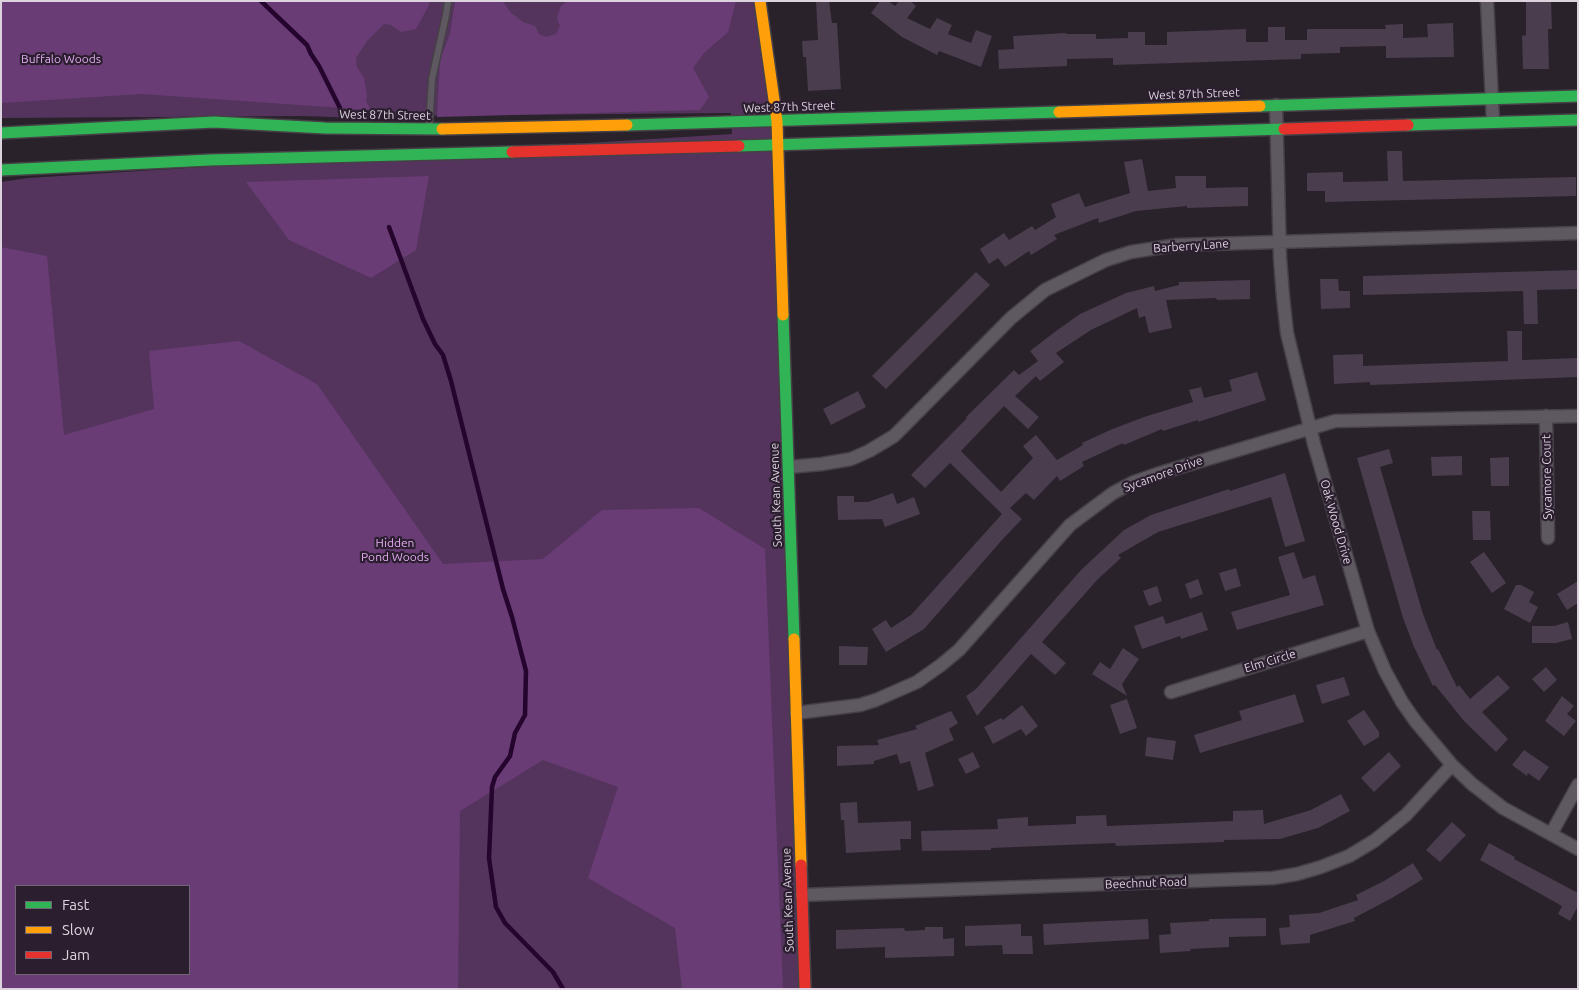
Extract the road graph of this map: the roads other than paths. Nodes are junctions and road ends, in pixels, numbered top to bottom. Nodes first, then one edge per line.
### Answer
1 (448, 1) edge
2 (760, 1) edge
3 (1487, 1) edge
4 (1578, 96) edge
5 (1491, 97) junction
6 (1276, 105) junction
7 (1578, 120) edge
8 (778, 121) junction
9 (1493, 121) junction
10 (1277, 129) junction
11 (429, 130) junction
12 (1, 132) edge
13 (778, 145) junction
14 (1, 170) edge
15 (1578, 233) edge
16 (1280, 242) junction
17 (1546, 416) junction
18 (1578, 416) edge
19 (1310, 427) junction
20 (789, 467) junction
21 (1548, 538) dead end
22 (1368, 631) junction
23 (1171, 692) dead end
24 (796, 714) junction
25 (1452, 765) junction
26 (1578, 785) edge
27 (1551, 834) junction
28 (1578, 849) edge
29 (802, 895) junction
30 (805, 989) edge

1 - 11 lane
2 - 8 main road, South Kean Avenue
3 - 5 street
4 - 5 main road, West 87th Street
5 - 6 main road, West 87th Street
5 - 9 street
6 - 8 main road, West 87th Street
6 - 10 street, Oak Wood Drive
7 - 9 main road
8 - 11 main road, West 87th Street
8 - 13 main road, South Kean Avenue
9 - 10 main road
10 - 13 main road
10 - 16 street, Oak Wood Drive
11 - 12 main road, West 87th Street
13 - 14 main road
13 - 20 main road, South Kean Avenue
15 - 16 street, Barberry Lane
16 - 19 street, Oak Wood Drive
16 - 20 street, Barberry Lane
17 - 18 street, Sycamore Drive
17 - 19 street, Sycamore Drive
17 - 21 street, Sycamore Court
19 - 22 street, Oak Wood Drive
19 - 24 street, Sycamore Drive
20 - 24 main road, South Kean Avenue
22 - 23 street, Elm Circle
22 - 25 street, Oak Wood Drive
24 - 29 main road, South Kean Avenue
25 - 27 street, Oak Wood Drive
25 - 29 street, Beechnut Road
26 - 27 street
27 - 28 street, Oak Wood Drive
29 - 30 main road, South Kean Avenue

